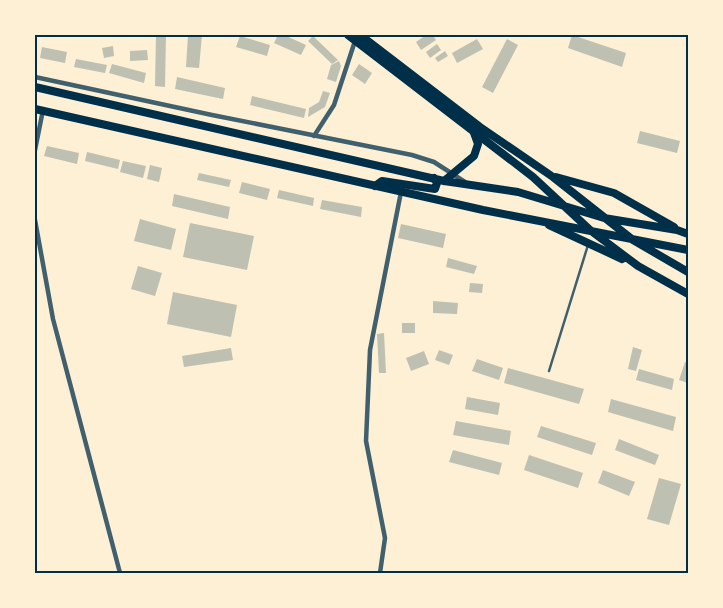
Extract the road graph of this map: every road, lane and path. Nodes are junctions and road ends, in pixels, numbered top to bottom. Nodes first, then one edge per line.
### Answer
1 (354, 37) edge
2 (35, 77) edge
3 (35, 87) edge
4 (39, 109) edge
5 (467, 127) junction
6 (314, 136) junction
7 (35, 150) edge
8 (453, 174) junction
9 (553, 176) junction
10 (434, 178) junction
11 (444, 181) junction
12 (469, 184) junction
13 (375, 186) junction
14 (401, 192) junction
15 (562, 206) junction
16 (604, 218) junction
17 (35, 220) edge
18 (538, 220) junction
19 (590, 230) junction
20 (677, 230) junction
21 (688, 234) edge
22 (633, 240) junction
23 (588, 243) junction
24 (688, 250) edge
25 (638, 266) junction
26 (688, 272) edge
27 (688, 294) edge
28 (549, 372) dead end
29 (120, 573) edge
30 (380, 573) edge

1 - 5 main road
1 - 6 street
1 - 9 main road
2 - 6 street
3 - 10 main road
4 - 7 street
4 - 13 main road
5 - 8 main road
5 - 15 main road
6 - 8 street
8 - 11 main road
8 - 12 street
9 - 16 main road
9 - 20 main road
10 - 11 main road
10 - 13 main road
11 - 12 main road
12 - 15 main road
13 - 14 main road
14 - 18 main road
14 - 30 street
15 - 16 main road
15 - 19 main road
16 - 20 main road
16 - 22 main road
17 - 29 street
18 - 19 main road
18 - 23 main road
19 - 22 main road
19 - 25 main road
20 - 21 main road
22 - 24 main road
22 - 26 main road
23 - 25 main road
23 - 28 lane
25 - 27 main road

